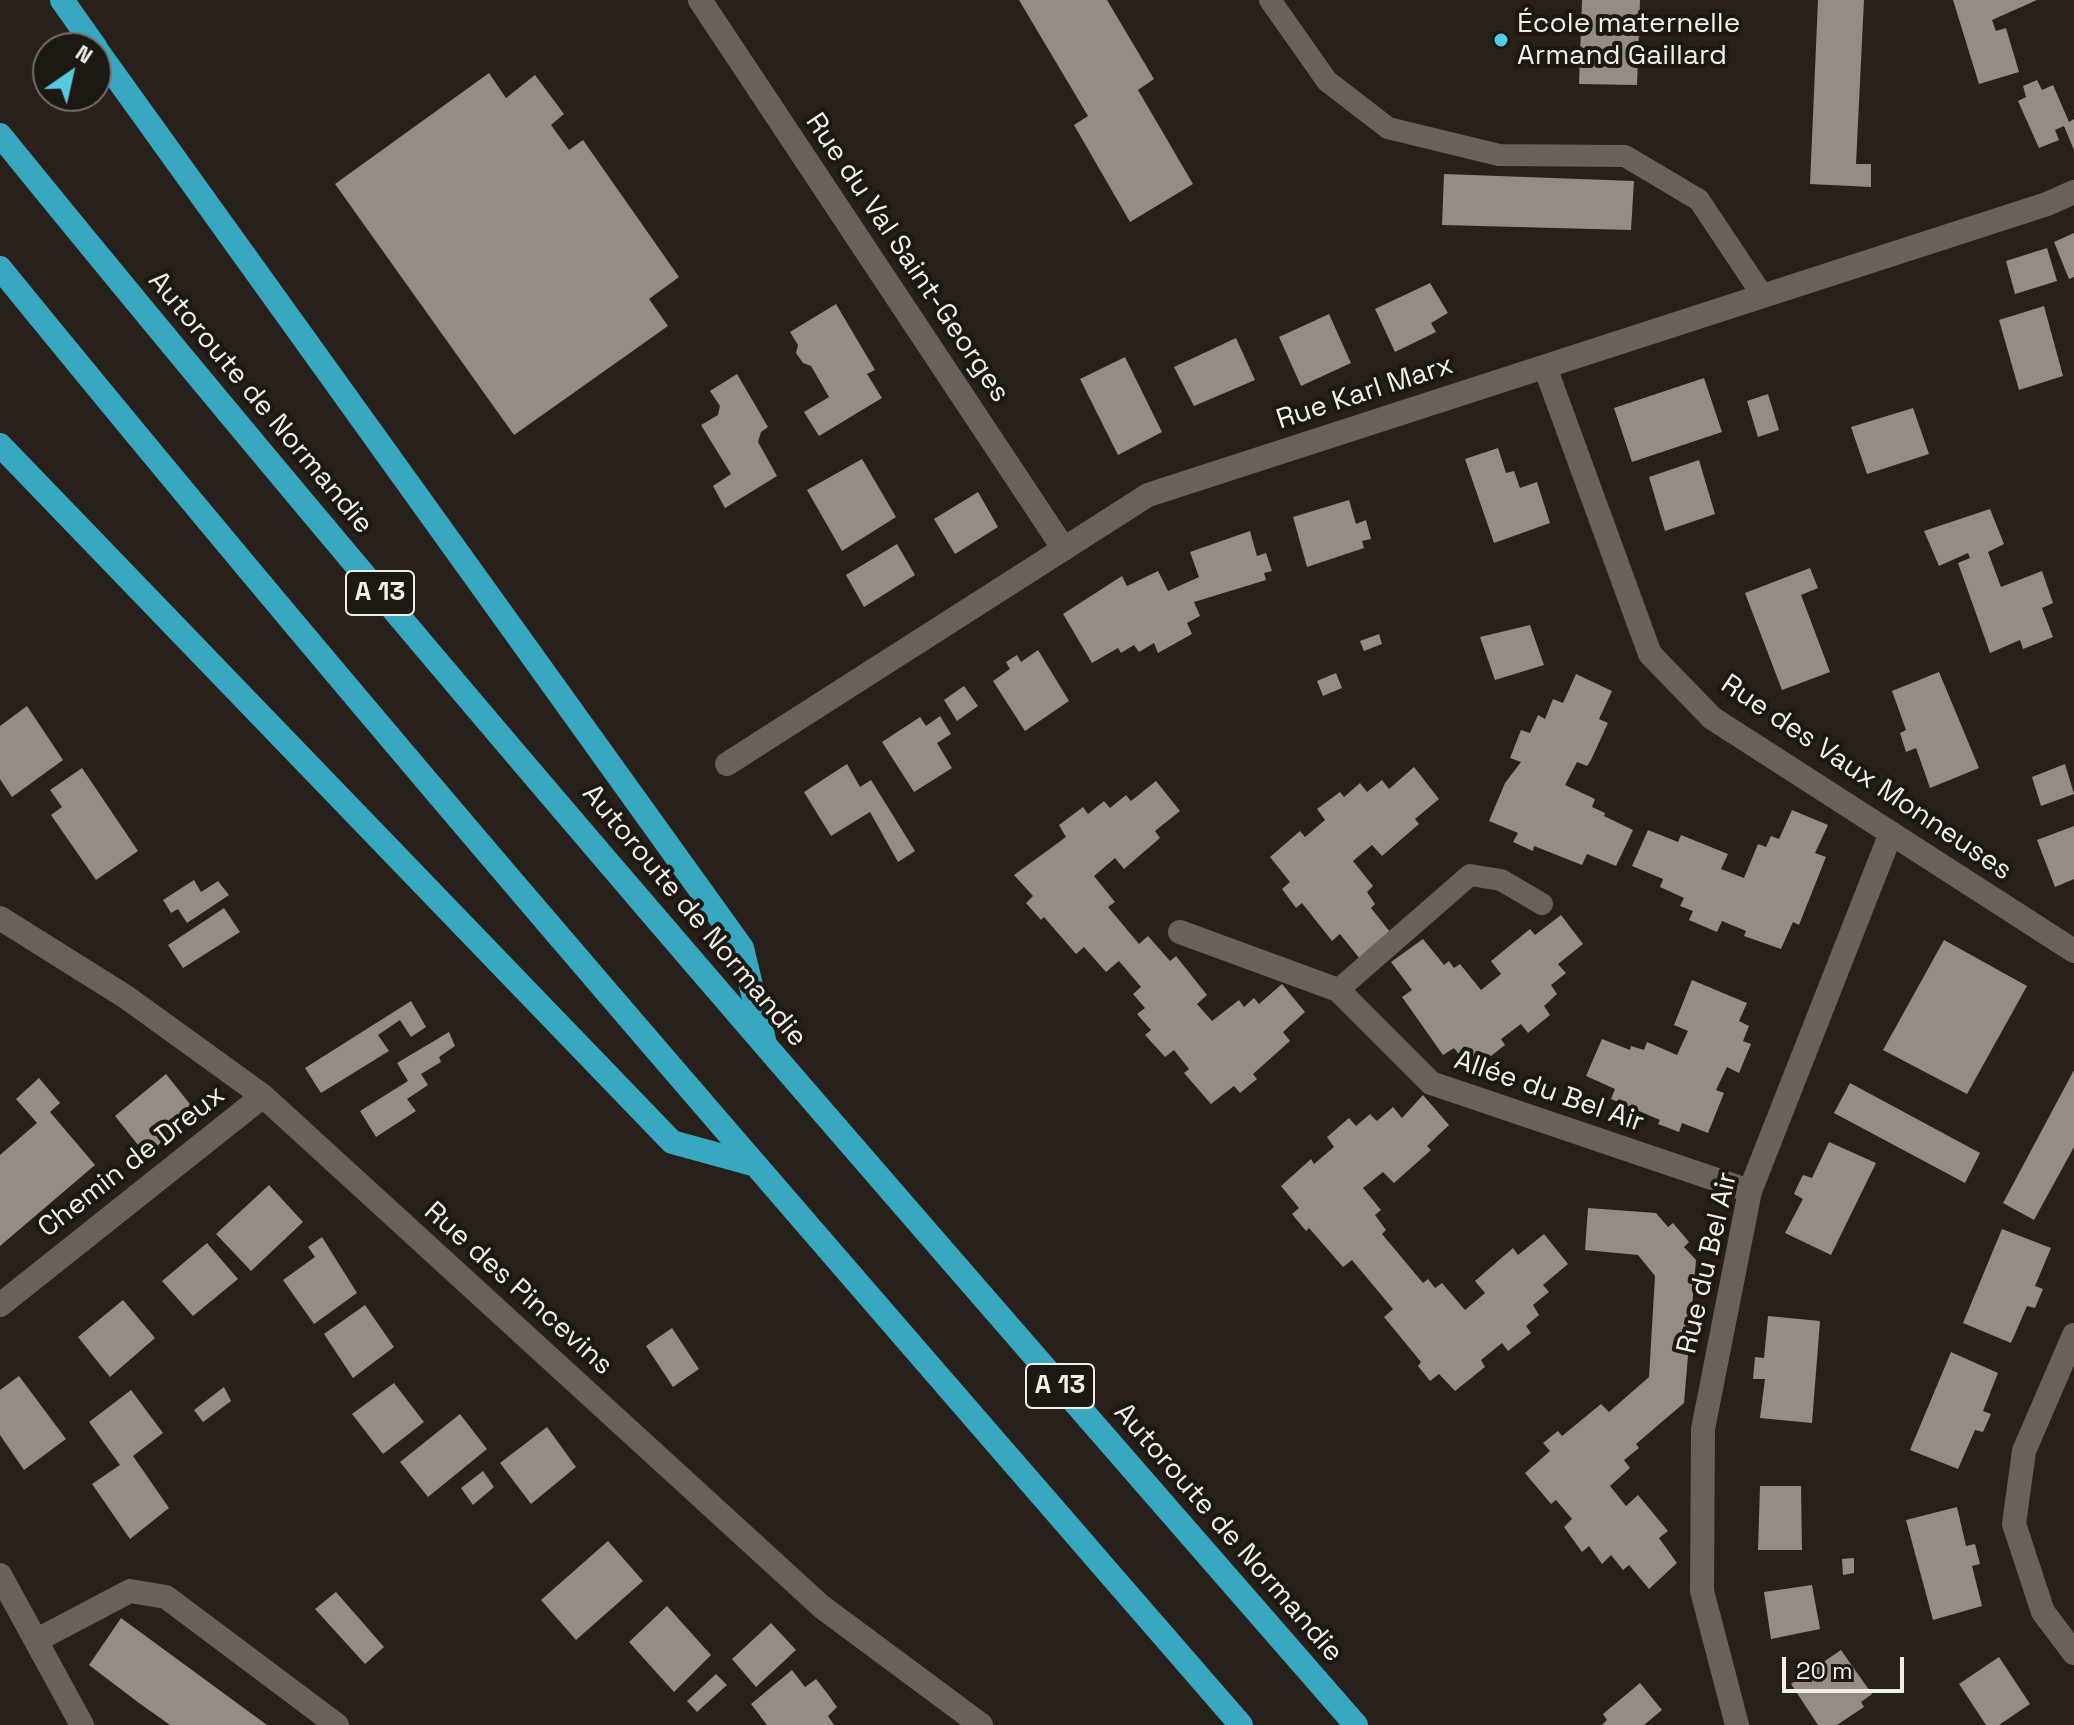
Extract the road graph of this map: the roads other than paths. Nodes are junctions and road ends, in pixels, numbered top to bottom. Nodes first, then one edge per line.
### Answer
1 (62, 0) edge
2 (700, 0) edge
3 (1270, 0) edge
4 (85, 32) edge
5 (112, 70) edge
6 (0, 135) edge
7 (2074, 192) edge
8 (0, 268) edge
9 (1763, 296) junction
10 (1545, 367) junction
11 (0, 445) edge
12 (1064, 549) junction
13 (727, 764) dead end
14 (1891, 833) junction
15 (1542, 904) dead end
16 (0, 918) edge
17 (1180, 932) dead end
18 (2074, 951) edge
19 (1338, 990) junction
20 (765, 1047) junction
21 (263, 1096) junction
22 (756, 1165) junction
23 (1750, 1191) junction
24 (0, 1305) edge
25 (2074, 1335) edge
26 (0, 1575) edge
27 (37, 1640) junction
28 (2074, 1653) edge
29 (82, 1725) edge
30 (337, 1725) edge
31 (981, 1725) edge
32 (1241, 1725) edge
33 (1356, 1725) edge
34 (1737, 1725) edge

1 - 4 highway
2 - 12 street, Rue du Val Saint-Georges
3 - 9 lane
5 - 20 highway
6 - 20 highway, Autoroute de Normandie / A 13
7 - 9 street, Rue Karl Marx
8 - 22 highway
9 - 10 street, Rue Karl Marx
10 - 12 street, Rue Karl Marx
10 - 14 street, Rue des Vaux Monneuses
11 - 22 highway
12 - 13 street, Rue Karl Marx
14 - 18 street, Rue des Vaux Monneuses
14 - 23 street, Rue du Bel Air
15 - 19 lane
16 - 21 street, Rue des Pincevins
17 - 19 street, Allée du Bel Air
19 - 23 street, Allée du Bel Air
20 - 33 highway, Autoroute de Normandie / A 13
21 - 24 street, Chemin de Dreux
21 - 31 street, Rue des Pincevins
22 - 32 highway
23 - 34 street, Rue du Bel Air
25 - 28 street
26 - 27 street
27 - 29 street
27 - 30 street

